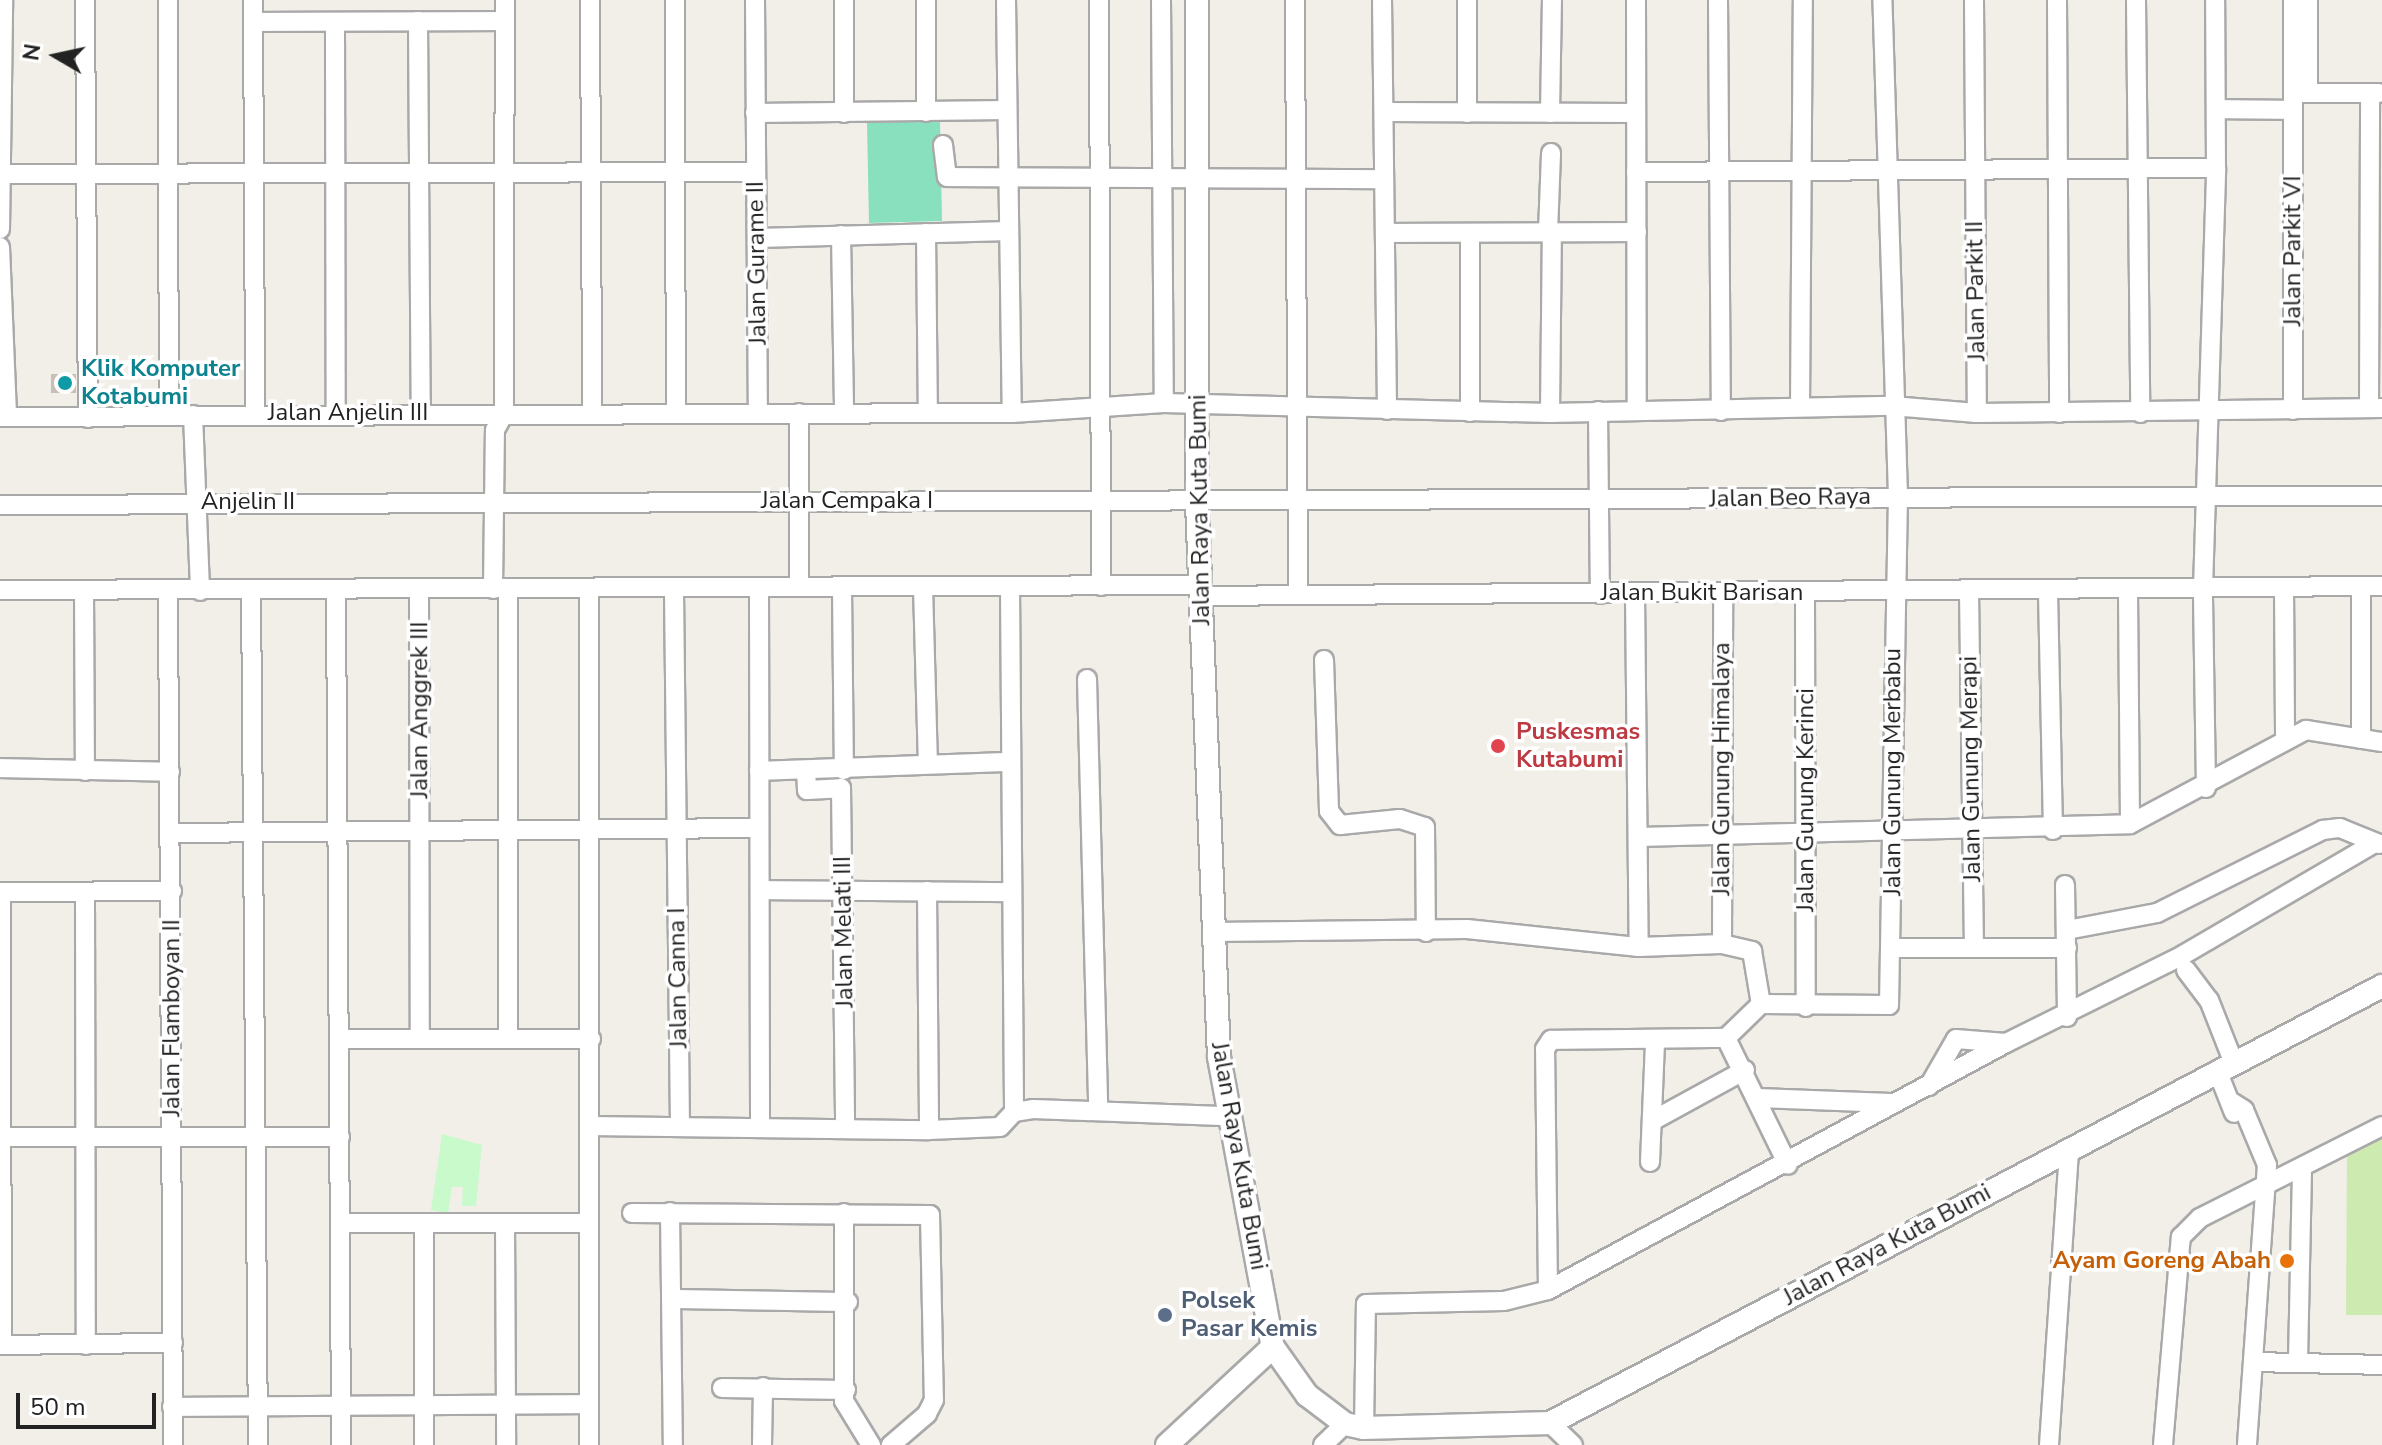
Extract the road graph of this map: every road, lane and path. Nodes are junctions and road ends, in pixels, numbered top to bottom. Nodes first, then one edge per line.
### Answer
1 (3, 0) edge
2 (85, 0) edge
3 (168, 0) edge
4 (253, 0) edge
5 (505, 0) edge
6 (590, 0) edge
7 (675, 0) edge
8 (755, 0) edge
9 (844, 0) edge
10 (926, 0) edge
11 (1006, 0) edge
12 (1099, 0) edge
13 (1161, 0) edge
14 (1197, 0) edge
15 (1295, 0) edge
16 (1382, 0) edge
17 (1467, 0) edge
18 (1552, 0) edge
19 (1636, 0) edge
20 (1718, 0) edge
21 (1803, 0) edge
22 (1882, 0) edge
23 (1974, 0) edge
24 (2057, 0) edge
25 (2136, 0) edge
26 (2215, 0) edge
27 (2293, 0) edge
28 (2308, 0) edge
29 (418, 21) junction
30 (505, 21) junction
31 (253, 22) junction
32 (335, 22) junction
33 (2376, 93) edge
34 (2298, 98) junction
35 (2216, 109) junction
36 (1006, 110) junction
37 (926, 112) junction
38 (1384, 112) junction
39 (755, 113) junction
40 (844, 113) junction
41 (1467, 113) junction
42 (1550, 113) junction
43 (1636, 113) junction
44 (2, 120) edge
45 (943, 145) dead end
46 (1551, 153) dead end
47 (1803, 168) junction
48 (1888, 168) junction
49 (2216, 168) junction
50 (1974, 169) junction
51 (2059, 169) junction
52 (2135, 170) junction
53 (1719, 171) junction
54 (419, 172) junction
55 (591, 172) junction
56 (755, 172) junction
57 (1636, 172) junction
58 (335, 173) junction
59 (674, 173) junction
60 (2, 174) edge
61 (166, 174) junction
62 (252, 174) junction
63 (85, 175) junction
64 (504, 175) junction
65 (1196, 176) junction
66 (1159, 177) junction
67 (1100, 178) junction
68 (1296, 178) junction
69 (1010, 179) junction
70 (1384, 179) junction
71 (0, 229) edge
72 (1009, 231) junction
73 (1550, 232) junction
74 (1637, 232) junction
75 (926, 233) junction
76 (1385, 233) junction
77 (1470, 233) junction
78 (841, 235) junction
79 (758, 238) junction
80 (0, 247) edge
81 (1164, 403) junction
82 (1198, 404) junction
83 (1299, 405) junction
84 (1892, 406) junction
85 (1800, 407) junction
86 (2375, 408) edge
87 (1103, 409) junction
88 (1387, 410) junction
89 (1637, 410) junction
90 (2211, 410) junction
91 (2293, 410) junction
92 (844, 411) junction
93 (1598, 411) junction
94 (1721, 411) junction
95 (758, 412) junction
96 (928, 412) junction
97 (1470, 412) junction
98 (255, 413) junction
99 (336, 413) junction
100 (421, 413) junction
101 (676, 413) junction
102 (799, 413) junction
103 (1012, 413) junction
104 (1550, 413) junction
105 (1977, 413) junction
106 (2059, 413) junction
107 (2140, 413) junction
108 (504, 414) junction
109 (169, 415) junction
110 (193, 415) junction
111 (592, 415) junction
112 (3, 417) edge
113 (88, 418) junction
114 (1898, 496) junction
115 (2382, 496) edge
116 (2204, 497) junction
117 (799, 500) junction
118 (1599, 501) junction
119 (195, 502) junction
120 (496, 502) junction
121 (1101, 503) junction
122 (1197, 503) junction
123 (1298, 503) junction
124 (0, 505) edge
125 (1101, 586) junction
126 (2361, 586) junction
127 (2382, 586) edge
128 (799, 587) junction
129 (923, 587) junction
130 (1010, 587) junction
131 (2284, 587) junction
132 (842, 588) junction
133 (419, 589) junction
134 (501, 589) junction
135 (759, 589) junction
136 (2203, 589) junction
137 (0, 590) edge
138 (251, 590) junction
139 (336, 590) junction
140 (589, 590) junction
141 (674, 590) junction
142 (1200, 590) junction
143 (84, 591) junction
144 (168, 591) junction
145 (200, 591) junction
146 (1893, 591) junction
147 (1969, 592) junction
148 (2048, 592) junction
149 (1723, 593) junction
150 (1805, 593) junction
151 (2128, 593) junction
152 (1600, 594) junction
153 (1635, 594) junction
154 (1298, 595) junction
155 (1324, 660) dead end
156 (1087, 679) dead end
157 (2361, 739) junction
158 (2285, 741) junction
159 (2382, 742) edge
160 (928, 761) junction
161 (1010, 762) junction
162 (0, 768) edge
163 (806, 770) junction
164 (844, 770) junction
165 (85, 771) junction
166 (759, 771) junction
167 (170, 772) junction
168 (2206, 788) junction
169 (2130, 824) junction
170 (759, 828) junction
171 (676, 829) junction
172 (590, 830) junction
173 (1894, 830) junction
174 (2053, 830) junction
175 (508, 831) junction
176 (1806, 831) junction
177 (1971, 831) junction
178 (338, 832) junction
179 (420, 832) junction
180 (172, 833) junction
181 (253, 833) junction
182 (1722, 833) junction
183 (1638, 837) junction
184 (2376, 844) edge
185 (2065, 885) dead end
186 (760, 890) junction
187 (844, 890) junction
188 (172, 891) junction
189 (927, 891) junction
190 (1, 892) edge
191 (85, 892) junction
192 (1011, 892) junction
193 (1213, 932) junction
194 (1426, 932) junction
195 (2067, 939) junction
196 (1722, 944) junction
197 (1639, 947) junction
198 (1974, 947) junction
199 (1892, 951) junction
200 (2184, 962) junction
201 (2382, 986) edge
202 (1761, 1004) junction
203 (1806, 1007) junction
204 (2067, 1017) junction
205 (1726, 1038) junction
206 (340, 1039) junction
207 (420, 1039) junction
208 (508, 1039) junction
209 (591, 1039) junction
210 (1655, 1041) junction
211 (2006, 1043) junction
212 (2224, 1058) junction
213 (1745, 1070) junction
214 (1929, 1086) junction
215 (1758, 1098) junction
216 (1892, 1103) junction
217 (1098, 1110) junction
218 (1014, 1112) junction
219 (1228, 1116) junction
220 (1652, 1121) junction
221 (589, 1126) junction
222 (2382, 1126) edge
223 (680, 1127) junction
224 (760, 1128) junction
225 (845, 1129) junction
226 (929, 1130) junction
227 (1, 1137) edge
228 (85, 1137) junction
229 (172, 1137) junction
230 (256, 1137) junction
231 (340, 1137) junction
232 (2069, 1148) junction
233 (1650, 1162) dead end
234 (1788, 1165) junction
235 (2302, 1167) junction
236 (2266, 1186) junction
237 (670, 1212) junction
238 (632, 1213) dead end
239 (844, 1213) junction
240 (341, 1223) junction
241 (424, 1223) junction
242 (505, 1223) junction
243 (589, 1223) junction
244 (1548, 1290) junction
245 (672, 1299) junction
246 (848, 1302) junction
247 (173, 1343) junction
248 (1, 1345) edge
249 (86, 1345) junction
250 (1273, 1347) junction
251 (2298, 1361) junction
252 (2253, 1362) junction
253 (2382, 1365) edge
254 (763, 1387) junction
255 (722, 1388) dead end
256 (846, 1390) junction
257 (258, 1404) junction
258 (588, 1404) junction
259 (424, 1405) junction
260 (505, 1405) junction
261 (341, 1406) junction
262 (172, 1407) junction
263 (1550, 1423) junction
264 (1354, 1426) junction
265 (173, 1445) edge
266 (258, 1445) edge
267 (341, 1445) edge
268 (424, 1445) edge
269 (506, 1445) edge
270 (589, 1445) edge
271 (673, 1445) edge
272 (762, 1445) edge
273 (871, 1445) edge
274 (891, 1445) edge
275 (1167, 1445) edge
276 (1323, 1445) edge
277 (1573, 1445) edge
278 (2049, 1445) edge
279 (2164, 1445) edge
280 (2247, 1445) edge

1 - 44 street
2 - 63 street
3 - 61 street
4 - 31 street
5 - 30 street
6 - 55 street
7 - 59 street
8 - 39 street, Jalan Gurame II
9 - 40 street
10 - 37 street
11 - 36 street
12 - 67 street
13 - 66 street
14 - 65 street, Jalan Raya Kuta Bumi
15 - 68 street
16 - 38 street
17 - 41 street
18 - 42 street
19 - 43 street
20 - 53 street
21 - 47 street
22 - 48 street, Jalan Gunung Merbabu
23 - 50 street, Jalan Parkit II
24 - 51 street
25 - 52 street
26 - 35 street
27 - 34 street
28 - 34 street
29 - 30 street
29 - 32 street
29 - 54 street
30 - 64 street
31 - 32 street
31 - 62 street
32 - 58 street
33 - 34 street
33 - 86 street
34 - 35 street
34 - 91 street, Jalan Parkit VI
35 - 49 street
36 - 37 street
36 - 69 street
37 - 40 street
38 - 41 street
38 - 70 street
39 - 40 street
39 - 56 street, Jalan Gurame II
41 - 42 street
42 - 43 street
43 - 57 street
44 - 60 street
45 - 69 street
46 - 73 street
47 - 48 street
47 - 53 street
47 - 85 street
48 - 50 street
48 - 84 street, Jalan Gunung Merbabu
49 - 52 street
49 - 90 street
50 - 51 street
50 - 105 street, Jalan Parkit II
51 - 52 street
51 - 106 street
52 - 107 street
53 - 57 street
53 - 94 street
54 - 58 street
54 - 64 street
54 - 100 street
55 - 59 street
55 - 64 street
55 - 111 street
56 - 59 street
56 - 79 street, Jalan Gurame II
57 - 74 street
58 - 62 street
58 - 99 street
59 - 101 street
60 - 63 street
60 - 71 street
61 - 62 street
61 - 63 street
61 - 109 street
62 - 98 street
63 - 113 street
64 - 108 street
65 - 66 street
65 - 68 street
65 - 82 street, Jalan Raya Kuta Bumi
66 - 67 street
66 - 81 street
67 - 69 street
67 - 87 street
68 - 70 street
68 - 83 street
69 - 72 street
70 - 76 street
72 - 75 street
72 - 103 street
73 - 74 street
73 - 77 street
73 - 104 street
74 - 89 street
75 - 78 street
75 - 96 street
76 - 77 street
76 - 88 street
77 - 97 street
78 - 79 street
78 - 92 street
79 - 95 street, Jalan Gurame II
80 - 112 street
81 - 82 street, Jalan Anjelin III
81 - 87 street, Jalan Anjelin III
82 - 83 street, Jalan Anjelin III
82 - 122 street, Jalan Raya Kuta Bumi
83 - 88 street, Jalan Anjelin III
83 - 123 street
84 - 85 street, Jalan Anjelin III
84 - 105 street, Jalan Anjelin III
84 - 114 street, Jalan Gunung Merbabu
85 - 94 street, Jalan Anjelin III
86 - 91 street, Jalan Anjelin III
87 - 103 street, Jalan Anjelin III
87 - 121 street
88 - 97 street, Jalan Anjelin III
89 - 93 street, Jalan Anjelin III
89 - 94 street, Jalan Anjelin III
90 - 91 street, Jalan Anjelin III
90 - 107 street, Jalan Anjelin III
90 - 116 street
92 - 96 street, Jalan Anjelin III
92 - 102 street, Jalan Anjelin III
93 - 104 street, Jalan Anjelin III
93 - 118 street
95 - 101 street, Jalan Anjelin III
95 - 102 street, Jalan Anjelin III
96 - 103 street, Jalan Anjelin III
97 - 104 street, Jalan Anjelin III
98 - 99 street, Jalan Anjelin III
98 - 110 street, Jalan Anjelin III
99 - 100 street, Jalan Anjelin III
100 - 108 street, Jalan Anjelin III
101 - 111 street, Jalan Anjelin III
102 - 117 street
105 - 106 street, Jalan Anjelin III
106 - 107 street, Jalan Anjelin III
108 - 111 street, Jalan Anjelin III
108 - 120 street
109 - 110 street, Jalan Anjelin III
109 - 113 street, Jalan Anjelin III
110 - 119 street
112 - 113 street, Jalan Anjelin III
114 - 116 street, Jalan Beo Raya
114 - 118 street, Jalan Beo Raya
114 - 146 street, Jalan Gunung Merbabu
115 - 116 street, Jalan Beo Raya
116 - 136 street
117 - 120 street, Jalan Cempaka I
117 - 121 street, Jalan Cempaka I
117 - 128 street
118 - 123 street, Jalan Beo Raya
118 - 152 street
119 - 120 street, Anjelin II
119 - 124 street, Anjelin II
119 - 145 street
120 - 134 street
121 - 122 street, Jalan Cempaka I
121 - 125 street
122 - 123 street, Jalan Beo Raya
122 - 142 street, Jalan Raya Kuta Bumi
123 - 154 street
125 - 130 street, Jalan Bukit Barisan
125 - 142 street, Jalan Bukit Barisan
126 - 127 street, Jalan Bukit Barisan
126 - 131 street, Jalan Bukit Barisan
126 - 157 street
128 - 132 street, Jalan Bukit Barisan
128 - 135 street, Jalan Bukit Barisan
129 - 130 street, Jalan Bukit Barisan
129 - 132 street, Jalan Bukit Barisan
129 - 160 street
130 - 161 street
131 - 136 street, Jalan Bukit Barisan
131 - 158 street
132 - 164 street
133 - 134 street, Jalan Bukit Barisan
133 - 139 street, Jalan Bukit Barisan
133 - 179 street, Jalan Anggrek III
134 - 140 street, Jalan Bukit Barisan
134 - 175 street
135 - 141 street, Jalan Bukit Barisan
135 - 166 street
136 - 151 street, Jalan Bukit Barisan
136 - 168 street
137 - 143 street, Jalan Bukit Barisan
138 - 139 street, Jalan Bukit Barisan
138 - 145 street, Jalan Bukit Barisan
138 - 181 street
139 - 178 street
140 - 141 street, Jalan Bukit Barisan
140 - 172 street
141 - 171 street, Jalan Canna I
142 - 154 street, Jalan Bukit Barisan
142 - 193 street, Jalan Raya Kuta Bumi
143 - 144 street, Jalan Bukit Barisan
143 - 165 street
144 - 145 street, Jalan Bukit Barisan
144 - 167 street, Jalan Flamboyan II
146 - 147 street, Jalan Bukit Barisan
146 - 150 street, Jalan Bukit Barisan
146 - 173 street, Jalan Gunung Merbabu
147 - 148 street, Jalan Bukit Barisan
147 - 177 street, Jalan Gunung Merapi
148 - 151 street, Jalan Bukit Barisan
148 - 174 street
149 - 150 street, Jalan Bukit Barisan
149 - 153 street, Jalan Bukit Barisan
149 - 182 street, Jalan Gunung Himalaya
150 - 176 street, Jalan Gunung Kerinci
151 - 169 street
152 - 153 street, Jalan Bukit Barisan
152 - 154 street, Jalan Bukit Barisan
153 - 183 street
155 - 194 street
156 - 217 street
157 - 158 street
157 - 159 street
158 - 168 street
160 - 161 street
160 - 164 street
161 - 192 street
162 - 165 street
163 - 164 street
163 - 166 street
163 - 187 street, Jalan Melati III
165 - 167 street
166 - 170 street
167 - 180 street, Jalan Flamboyan II
168 - 169 street
169 - 174 street
170 - 171 street
170 - 186 street
171 - 172 street
171 - 223 street, Jalan Canna I
172 - 175 street
172 - 209 street
173 - 176 street
173 - 177 street
173 - 199 street, Jalan Gunung Merbabu
174 - 177 street
175 - 179 street
175 - 208 street
176 - 182 street
176 - 203 street, Jalan Gunung Kerinci
177 - 198 street, Jalan Gunung Merapi
178 - 179 street
178 - 181 street
178 - 206 street
179 - 207 street, Jalan Anggrek III
180 - 181 street
180 - 188 street, Jalan Flamboyan II
181 - 230 street
182 - 183 street
182 - 196 street, Jalan Gunung Himalaya
183 - 197 street
184 - 195 street
184 - 200 street
185 - 195 street
186 - 187 street
186 - 224 street
187 - 189 street
187 - 225 street, Jalan Melati III
188 - 191 street
188 - 229 street, Jalan Flamboyan II
189 - 192 street
189 - 226 street
190 - 191 street
190 - 227 street
191 - 228 street
192 - 218 street
193 - 194 street
193 - 219 street, Jalan Raya Kuta Bumi
194 - 197 street
195 - 198 street
195 - 204 street
196 - 197 street
196 - 202 street
198 - 199 street
199 - 203 street, Jalan Gunung Merbabu
200 - 204 street
200 - 212 street
201 - 212 street, Jalan Raya Kuta Bumi
202 - 203 street
202 - 205 street
204 - 211 street
205 - 210 street
205 - 213 street
206 - 207 street
206 - 231 street
207 - 208 street
208 - 209 street
209 - 221 street
210 - 220 street
210 - 244 street
211 - 214 street
211 - 214 street
212 - 232 street, Jalan Raya Kuta Bumi
212 - 236 street
213 - 215 street
213 - 220 street
214 - 216 street
215 - 216 street
215 - 234 street
216 - 234 street
217 - 218 street
217 - 219 street
218 - 226 street
219 - 250 street, Jalan Raya Kuta Bumi
220 - 233 street
221 - 223 street
221 - 243 street
222 - 235 street
223 - 224 street
224 - 225 street
225 - 226 street
227 - 228 street
227 - 248 street
228 - 229 street
228 - 249 street
229 - 230 street
229 - 247 street, Jalan Flamboyan II
230 - 231 street
230 - 257 street
231 - 240 street
232 - 263 street, Jalan Raya Kuta Bumi
232 - 278 street
234 - 244 street
235 - 236 street
235 - 251 street
236 - 252 street
236 - 279 street
237 - 238 street
237 - 239 street
237 - 245 street
239 - 246 street
239 - 274 street
240 - 241 street
240 - 261 street
241 - 242 street
241 - 259 street
242 - 243 street
242 - 260 street
243 - 258 street
244 - 264 street
245 - 246 street
245 - 271 street
246 - 256 street
247 - 249 street
247 - 262 street, Jalan Flamboyan II
248 - 249 street
250 - 264 street, Jalan Raya Kuta Bumi
250 - 275 street
251 - 252 street
251 - 253 street
252 - 280 street
254 - 255 street
254 - 256 street
254 - 272 street
256 - 273 street
257 - 261 street
257 - 262 street
257 - 266 street
258 - 260 street
258 - 270 street
259 - 260 street
259 - 261 street
259 - 268 street
260 - 269 street
261 - 267 street
262 - 265 street, Jalan Flamboyan II
263 - 264 street, Jalan Raya Kuta Bumi
263 - 277 street
264 - 276 street

